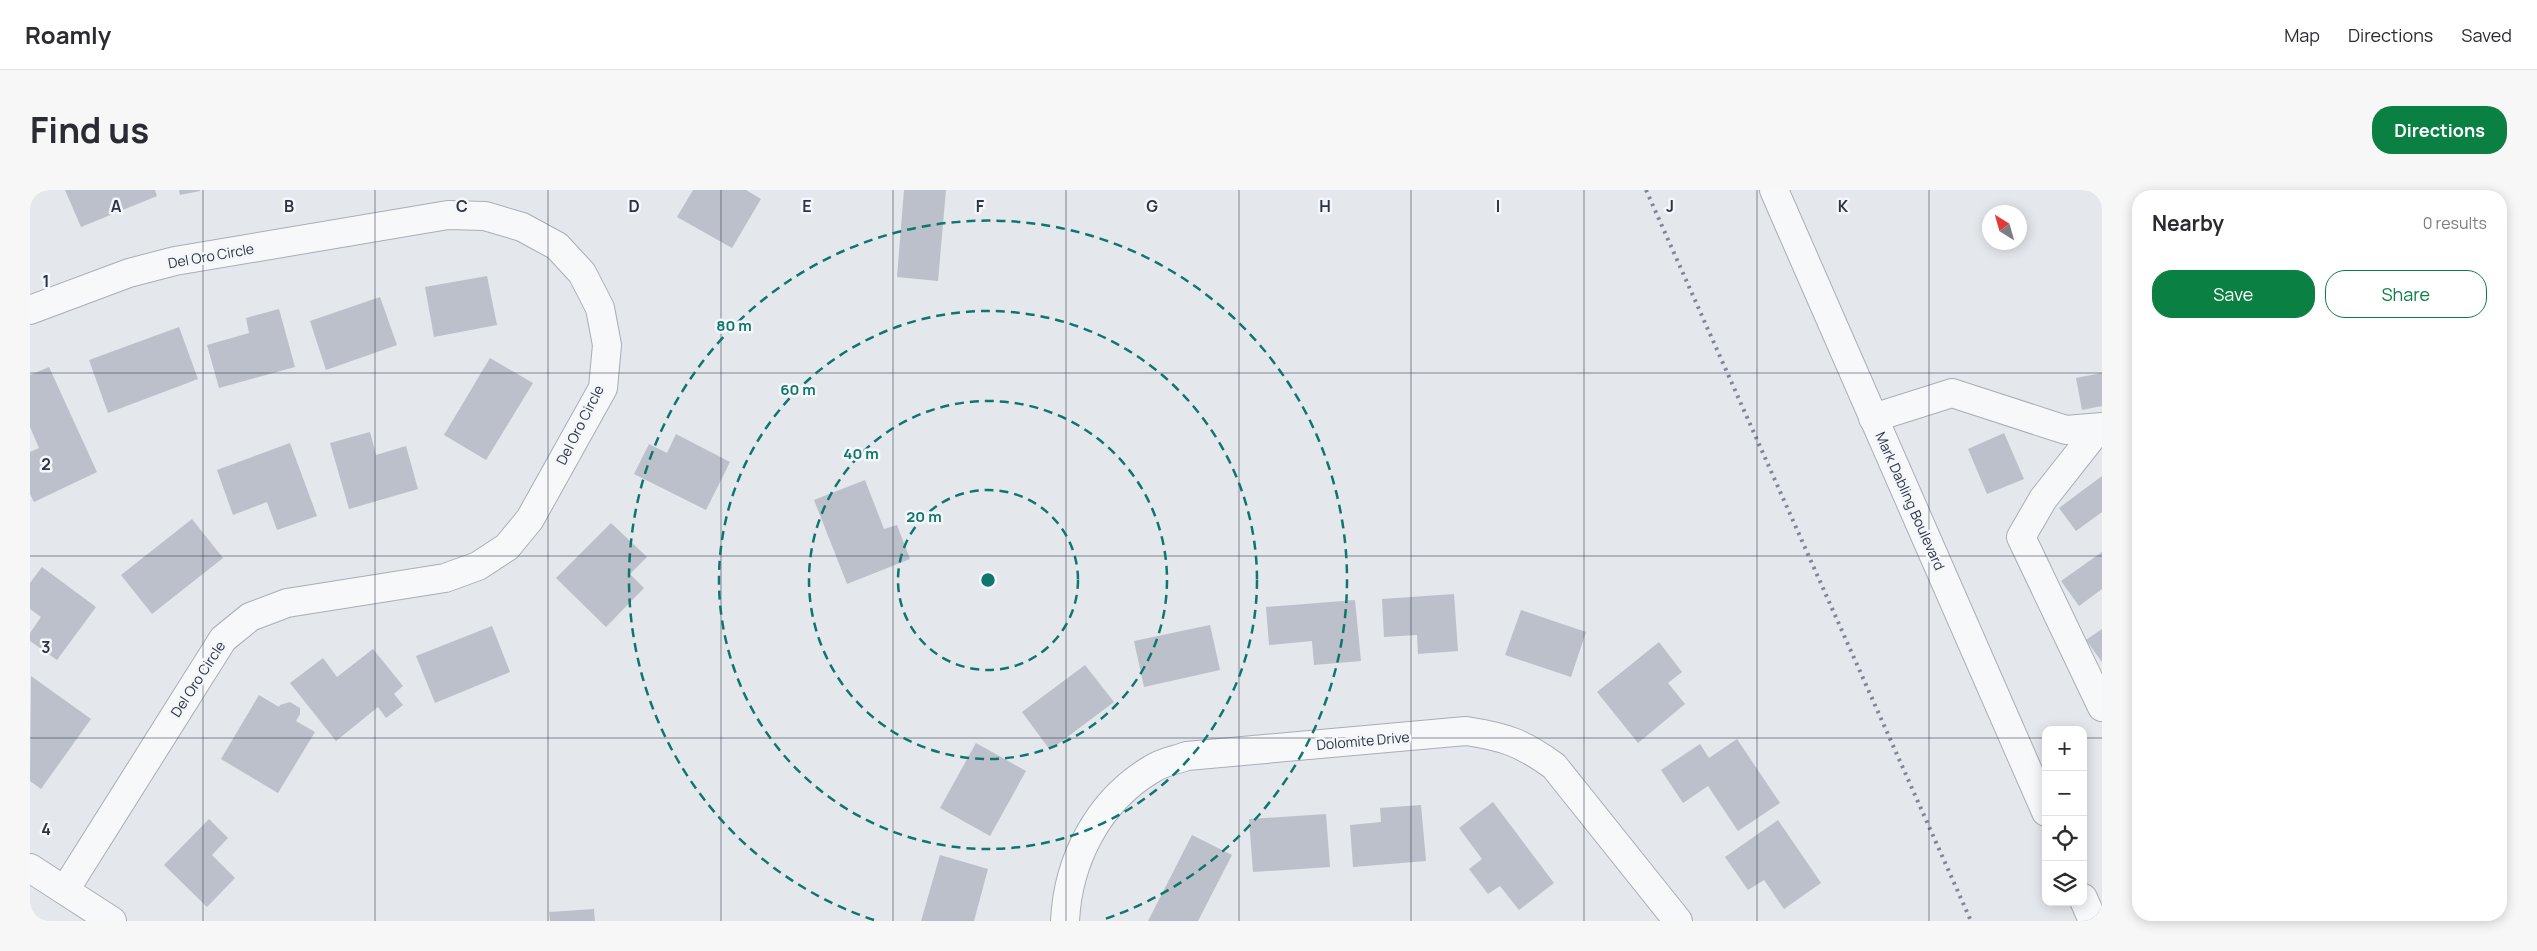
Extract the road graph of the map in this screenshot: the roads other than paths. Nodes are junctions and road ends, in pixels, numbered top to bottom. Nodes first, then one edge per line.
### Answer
1 (1774, 190) edge
2 (30, 310) edge
3 (1873, 418) junction
4 (2100, 427) edge
5 (2102, 707) edge
6 (2042, 803) edge
7 (30, 868) edge
8 (64, 890) junction
9 (2086, 906) edge
10 (112, 921) edge
11 (1065, 921) edge
12 (1678, 921) edge
13 (2093, 921) edge

1 - 3 street, Mark Dabling Boulevard
2 - 8 street, Del Oro Circle
3 - 4 street
3 - 6 street, Mark Dabling Boulevard
4 - 5 street
7 - 8 street
8 - 10 street
9 - 13 street
11 - 12 street, Dolomite Drive

